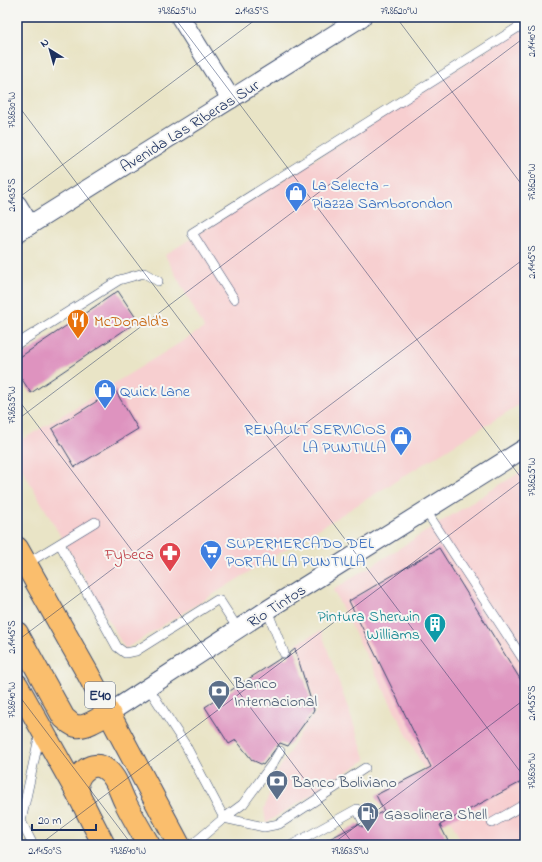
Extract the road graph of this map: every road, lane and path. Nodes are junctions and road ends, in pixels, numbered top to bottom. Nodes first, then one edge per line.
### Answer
1 (180, 17) edge
2 (362, 17) edge
3 (525, 24) edge
4 (231, 99) junction
5 (17, 204) edge
6 (23, 229) edge
7 (158, 281) dead end
8 (234, 299) dead end
9 (17, 344) edge
10 (525, 448) edge
11 (426, 511) junction
12 (95, 522) dead end
13 (60, 544) junction
14 (22, 556) edge
15 (267, 610) junction
16 (238, 629) junction
17 (17, 633) edge
18 (284, 653) dead end
19 (525, 662) edge
20 (17, 685) edge
21 (148, 687) junction
22 (109, 713) junction
23 (41, 728) junction
24 (280, 751) dead end
25 (365, 768) dead end
26 (79, 796) junction
27 (525, 804) edge
28 (224, 818) junction
29 (363, 821) dead end
30 (19, 822) edge
31 (492, 823) dead end
32 (33, 845) edge
33 (104, 845) edge
34 (149, 845) edge
35 (179, 845) edge
36 (192, 845) edge
37 (292, 845) edge

1 - 4 street
2 - 4 street, Avenida Las Riberas Sur
3 - 8 lane
4 - 6 street, Avenida Las Riberas Sur
5 - 6 street
7 - 9 lane
10 - 11 street, Rio Tintos
11 - 15 street, Rio Tintos
11 - 19 lane
12 - 13 lane
13 - 14 lane
13 - 16 lane
14 - 22 highway, E40
15 - 16 street, Rio Tintos
15 - 18 lane
16 - 21 street, Rio Tintos
17 - 22 highway
20 - 23 highway
21 - 22 street, Rio Tintos
21 - 28 lane
22 - 35 highway, E40
23 - 26 highway
23 - 30 lane
24 - 28 lane
25 - 28 lane
26 - 33 highway
26 - 34 highway
27 - 31 lane
28 - 36 lane
29 - 37 lane
30 - 32 lane

